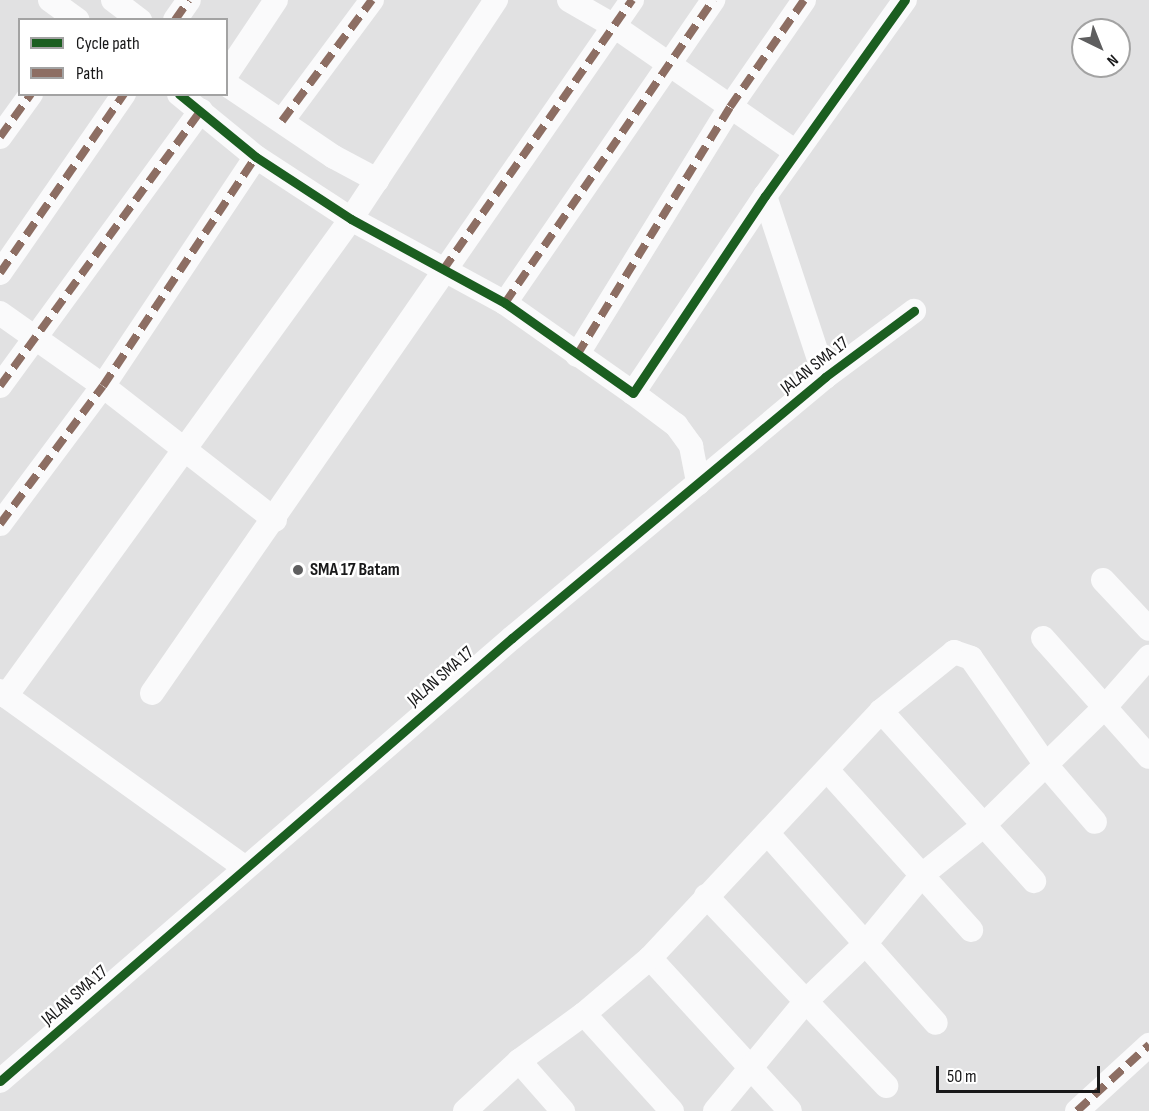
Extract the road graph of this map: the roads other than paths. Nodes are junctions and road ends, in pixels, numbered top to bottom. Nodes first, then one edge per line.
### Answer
1 (50, 0) edge
2 (113, 0) edge
3 (189, 0) edge
4 (276, 0) edge
5 (372, 0) edge
6 (496, 0) edge
7 (569, 0) edge
8 (632, 0) edge
9 (714, 0) edge
10 (804, 0) edge
11 (905, 0) edge
12 (75, 18) edge
13 (137, 18) edge
14 (176, 18) edge
15 (614, 26) junction
16 (668, 66) junction
17 (228, 72) edge
18 (228, 85) edge
19 (30, 96) edge
20 (123, 96) edge
21 (182, 96) edge
22 (730, 107) junction
23 (201, 110) junction
24 (282, 121) junction
25 (0, 137) edge
26 (796, 152) junction
27 (256, 157) junction
28 (377, 180) junction
29 (765, 196) junction
30 (351, 219) junction
31 (443, 270) junction
32 (0, 273) edge
33 (505, 303) junction
34 (914, 311) dead end
35 (0, 313) edge
36 (35, 337) junction
37 (577, 355) junction
38 (825, 377) junction
39 (0, 386) edge
40 (103, 386) junction
41 (633, 393) junction
42 (186, 449) junction
43 (698, 483) junction
44 (275, 520) junction
45 (0, 524) edge
46 (1102, 580) dead end
47 (1149, 629) edge
48 (1043, 638) dead end
49 (1149, 657) edge
50 (152, 693) dead end
51 (3, 694) edge
52 (1105, 706) junction
53 (881, 711) junction
54 (1149, 757) edge
55 (1046, 765) junction
56 (828, 771) junction
57 (1095, 822) dead end
58 (983, 826) junction
59 (769, 835) junction
60 (245, 868) junction
61 (922, 875) junction
62 (1034, 881) dead end
63 (706, 896) junction
64 (971, 930) dead end
65 (865, 944) junction
66 (650, 958) junction
67 (806, 1002) junction
68 (584, 1014) junction
69 (936, 1023) dead end
70 (1149, 1045) edge
71 (519, 1061) junction
72 (750, 1067) junction
73 (0, 1081) edge
74 (886, 1086) dead end
75 (465, 1111) edge
76 (563, 1111) edge
77 (672, 1111) edge
78 (715, 1111) edge
79 (790, 1111) edge
80 (1077, 1111) edge

1 - 12 street
2 - 13 street
3 - 14 street
4 - 17 street
5 - 24 street
6 - 28 street
7 - 15 street
8 - 15 street
9 - 16 street
10 - 22 street
11 - 26 street
15 - 16 street
15 - 31 street
16 - 22 street
16 - 33 street
18 - 24 street
19 - 25 street
20 - 32 street
21 - 23 street
22 - 26 street
22 - 37 street
23 - 27 street
23 - 36 street
24 - 28 street
26 - 29 street
27 - 30 street
27 - 40 street
28 - 30 street
29 - 38 street
29 - 41 street
30 - 31 street
30 - 42 street
31 - 33 street
31 - 44 street
33 - 37 street
34 - 38 street, JALAN SMA 17
35 - 36 street
36 - 39 street
36 - 40 street
37 - 41 street
38 - 43 street, JALAN SMA 17
40 - 42 street
40 - 45 street
41 - 43 street
42 - 44 street
42 - 51 street
43 - 60 street, JALAN SMA 17
44 - 50 street
46 - 47 street
48 - 52 street
49 - 52 street
51 - 60 street
52 - 54 street
52 - 55 street
53 - 55 street
53 - 56 street
53 - 58 street
55 - 57 street
55 - 58 street
56 - 59 street
56 - 61 street
58 - 61 street
58 - 62 street
59 - 63 street
59 - 65 street
60 - 73 street, JALAN SMA 17
61 - 64 street
61 - 65 street
63 - 66 street
63 - 67 street
65 - 67 street
65 - 69 street
66 - 68 street
66 - 72 street
67 - 72 street
67 - 74 street
68 - 71 street
68 - 77 street
70 - 80 street
71 - 75 street
71 - 76 street
72 - 78 street
72 - 79 street

